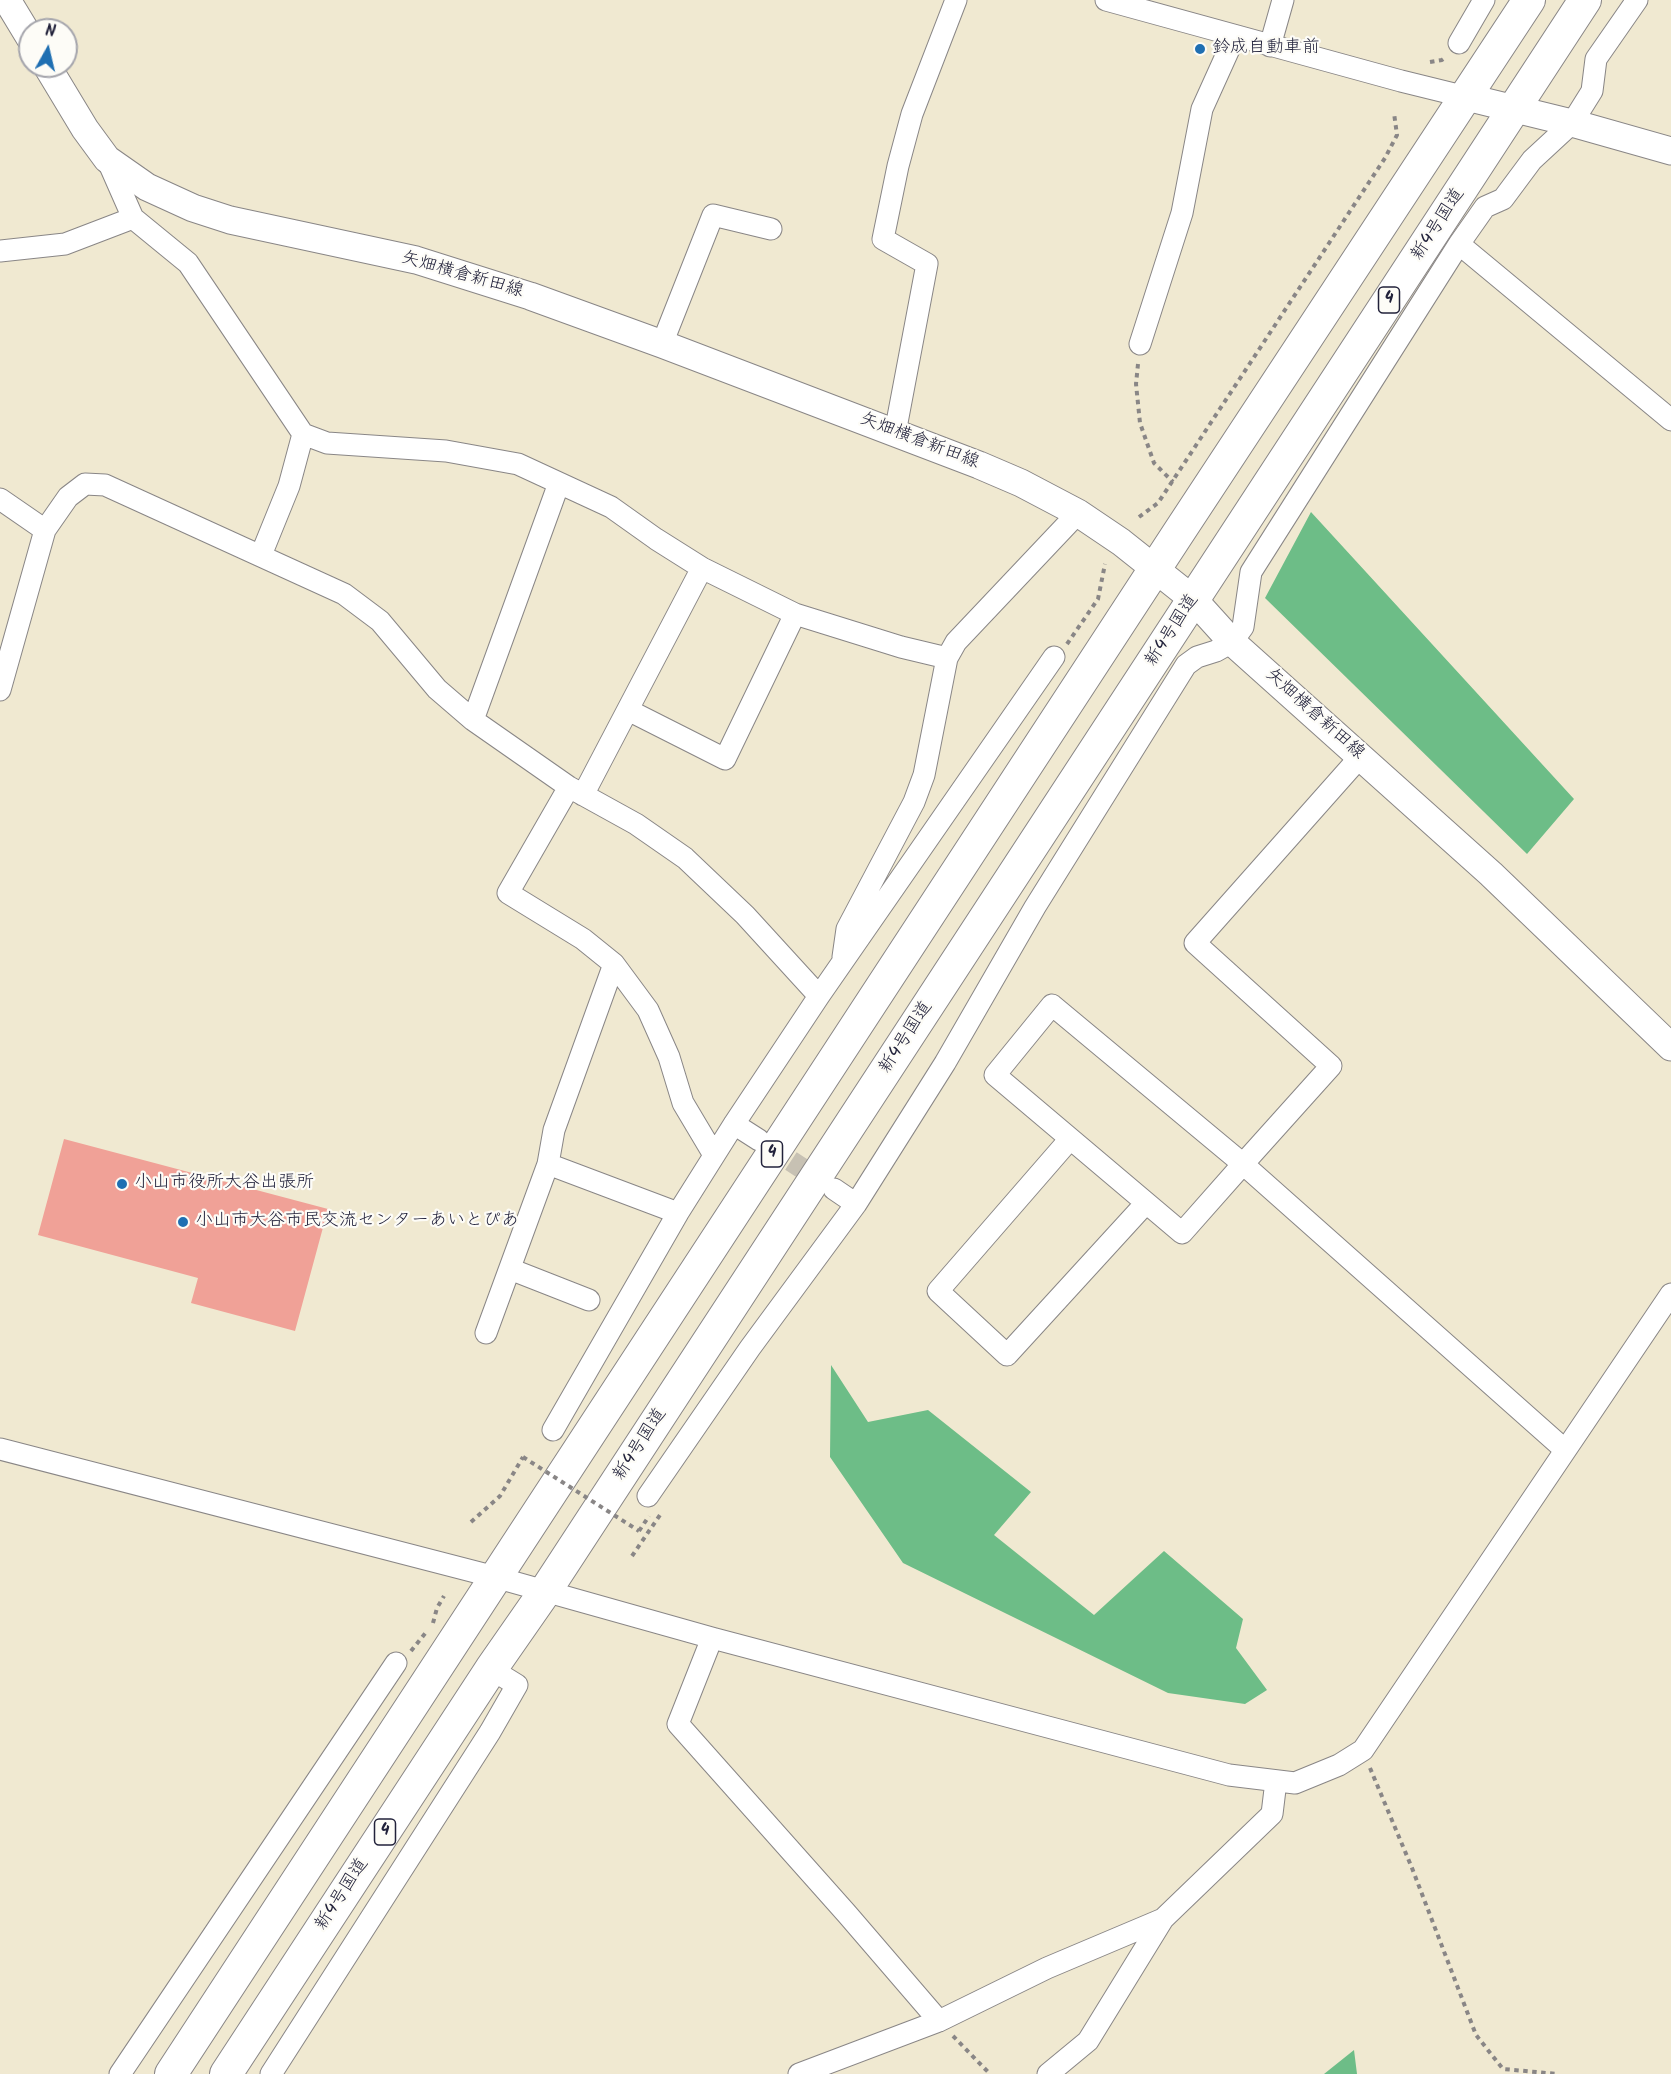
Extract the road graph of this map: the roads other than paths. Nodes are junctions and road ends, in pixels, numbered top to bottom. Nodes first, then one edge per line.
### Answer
1 (7, 0) edge
2 (956, 0) edge
3 (1106, 0) edge
4 (1283, 0) edge
5 (1484, 0) edge
6 (1530, 0) edge
7 (1585, 0) edge
8 (1637, 0) edge
9 (18, 18) edge
10 (1234, 36) junction
11 (1460, 43) dead end
12 (1270, 46) junction
13 (54, 78) edge
14 (1466, 97) junction
15 (1514, 108) junction
16 (1572, 123) junction
17 (1671, 151) edge
18 (107, 159) junction
19 (133, 219) junction
20 (771, 229) dead end
21 (1459, 244) junction
22 (0, 251) edge
23 (662, 344) junction
24 (1140, 344) road end
25 (1671, 420) edge
26 (895, 433) junction
27 (303, 434) junction
28 (559, 483) junction
29 (0, 500) edge
30 (1078, 513) junction
31 (45, 530) junction
32 (261, 555) junction
33 (702, 568) junction
34 (1155, 569) junction
35 (1194, 600) junction
36 (795, 614) junction
37 (1232, 642) junction
38 (1054, 657) road end
39 (946, 658) junction
40 (0, 690) edge
41 (628, 710) junction
42 (472, 720) junction
43 (1360, 757) junction
44 (576, 791) junction
45 (843, 962) junction
46 (614, 964) junction
47 (819, 996) junction
48 (1671, 1047) edge
49 (734, 1124) junction
50 (1070, 1139) junction
51 (759, 1140) tunnel mouth
52 (714, 1155) junction
53 (548, 1164) junction
54 (1244, 1164) junction
55 (834, 1189) tunnel mouth
56 (1146, 1203) junction
57 (856, 1204) junction
58 (678, 1213) junction
59 (510, 1269) junction
60 (1671, 1294) edge
61 (589, 1300) dead end
62 (486, 1333) dead end
63 (553, 1430) dead end
64 (0, 1449) edge
65 (1564, 1449) junction
66 (656, 1503) road end
67 (495, 1577) junction
68 (546, 1590) junction
69 (712, 1638) junction
70 (396, 1663) road end
71 (491, 1669) junction
72 (1276, 1781) junction
73 (1163, 1919) junction
74 (939, 2021) junction
75 (120, 2074) edge
76 (171, 2074) edge
77 (226, 2074) edge
78 (271, 2074) edge
79 (799, 2074) edge
80 (1048, 2074) edge

1 - 9 main road
2 - 26 street
3 - 10 street
4 - 12 street
5 - 11 street
6 - 14 highway, 4
7 - 15 highway, 新4号国道 / 4
8 - 16 street
10 - 12 street
10 - 24 street
12 - 14 street
13 - 18 main road, 矢畑横倉新田線
14 - 15 main road
14 - 34 highway, 4
15 - 16 main road
15 - 35 highway, 新4号国道 / 4
16 - 17 main road
16 - 21 street
18 - 19 street
18 - 23 main road, 矢畑横倉新田線
19 - 22 street
19 - 27 street
20 - 23 street
21 - 25 street
21 - 37 street
23 - 26 main road, 矢畑横倉新田線
26 - 30 main road, 矢畑横倉新田線
27 - 28 street
27 - 32 street
28 - 33 street
28 - 42 street
29 - 31 street
30 - 34 main road, 矢畑横倉新田線
30 - 39 street
31 - 32 street
31 - 40 street
32 - 42 street
33 - 36 street
33 - 41 street
34 - 35 main road, 矢畑横倉新田線
34 - 67 highway, 4
35 - 37 main road, 矢畑横倉新田線
35 - 68 highway, 新4号国道 / 4
36 - 39 street
36 - 41 street
37 - 43 main road, 矢畑横倉新田線
37 - 57 street
38 - 45 street
39 - 45 street
41 - 44 street
42 - 44 street
43 - 48 main road, 矢畑横倉新田線
43 - 54 street
44 - 46 street
44 - 47 street
45 - 47 street
46 - 52 street
46 - 53 street
47 - 49 street
49 - 51 street
49 - 52 street
50 - 54 street
50 - 56 street
50 - 56 street
52 - 58 street
53 - 58 street
53 - 59 street
54 - 56 street
54 - 65 street
55 - 57 street
57 - 66 street
58 - 63 street
59 - 61 street
59 - 62 street
60 - 65 street
64 - 67 street
65 - 72 street
67 - 68 street
67 - 76 highway, 4
68 - 69 street
68 - 71 highway, 新4号国道 / 4
69 - 72 street
69 - 74 street
70 - 75 street
71 - 77 highway, 新4号国道 / 4
71 - 78 street
72 - 73 street
73 - 74 street
73 - 80 street
74 - 79 street

